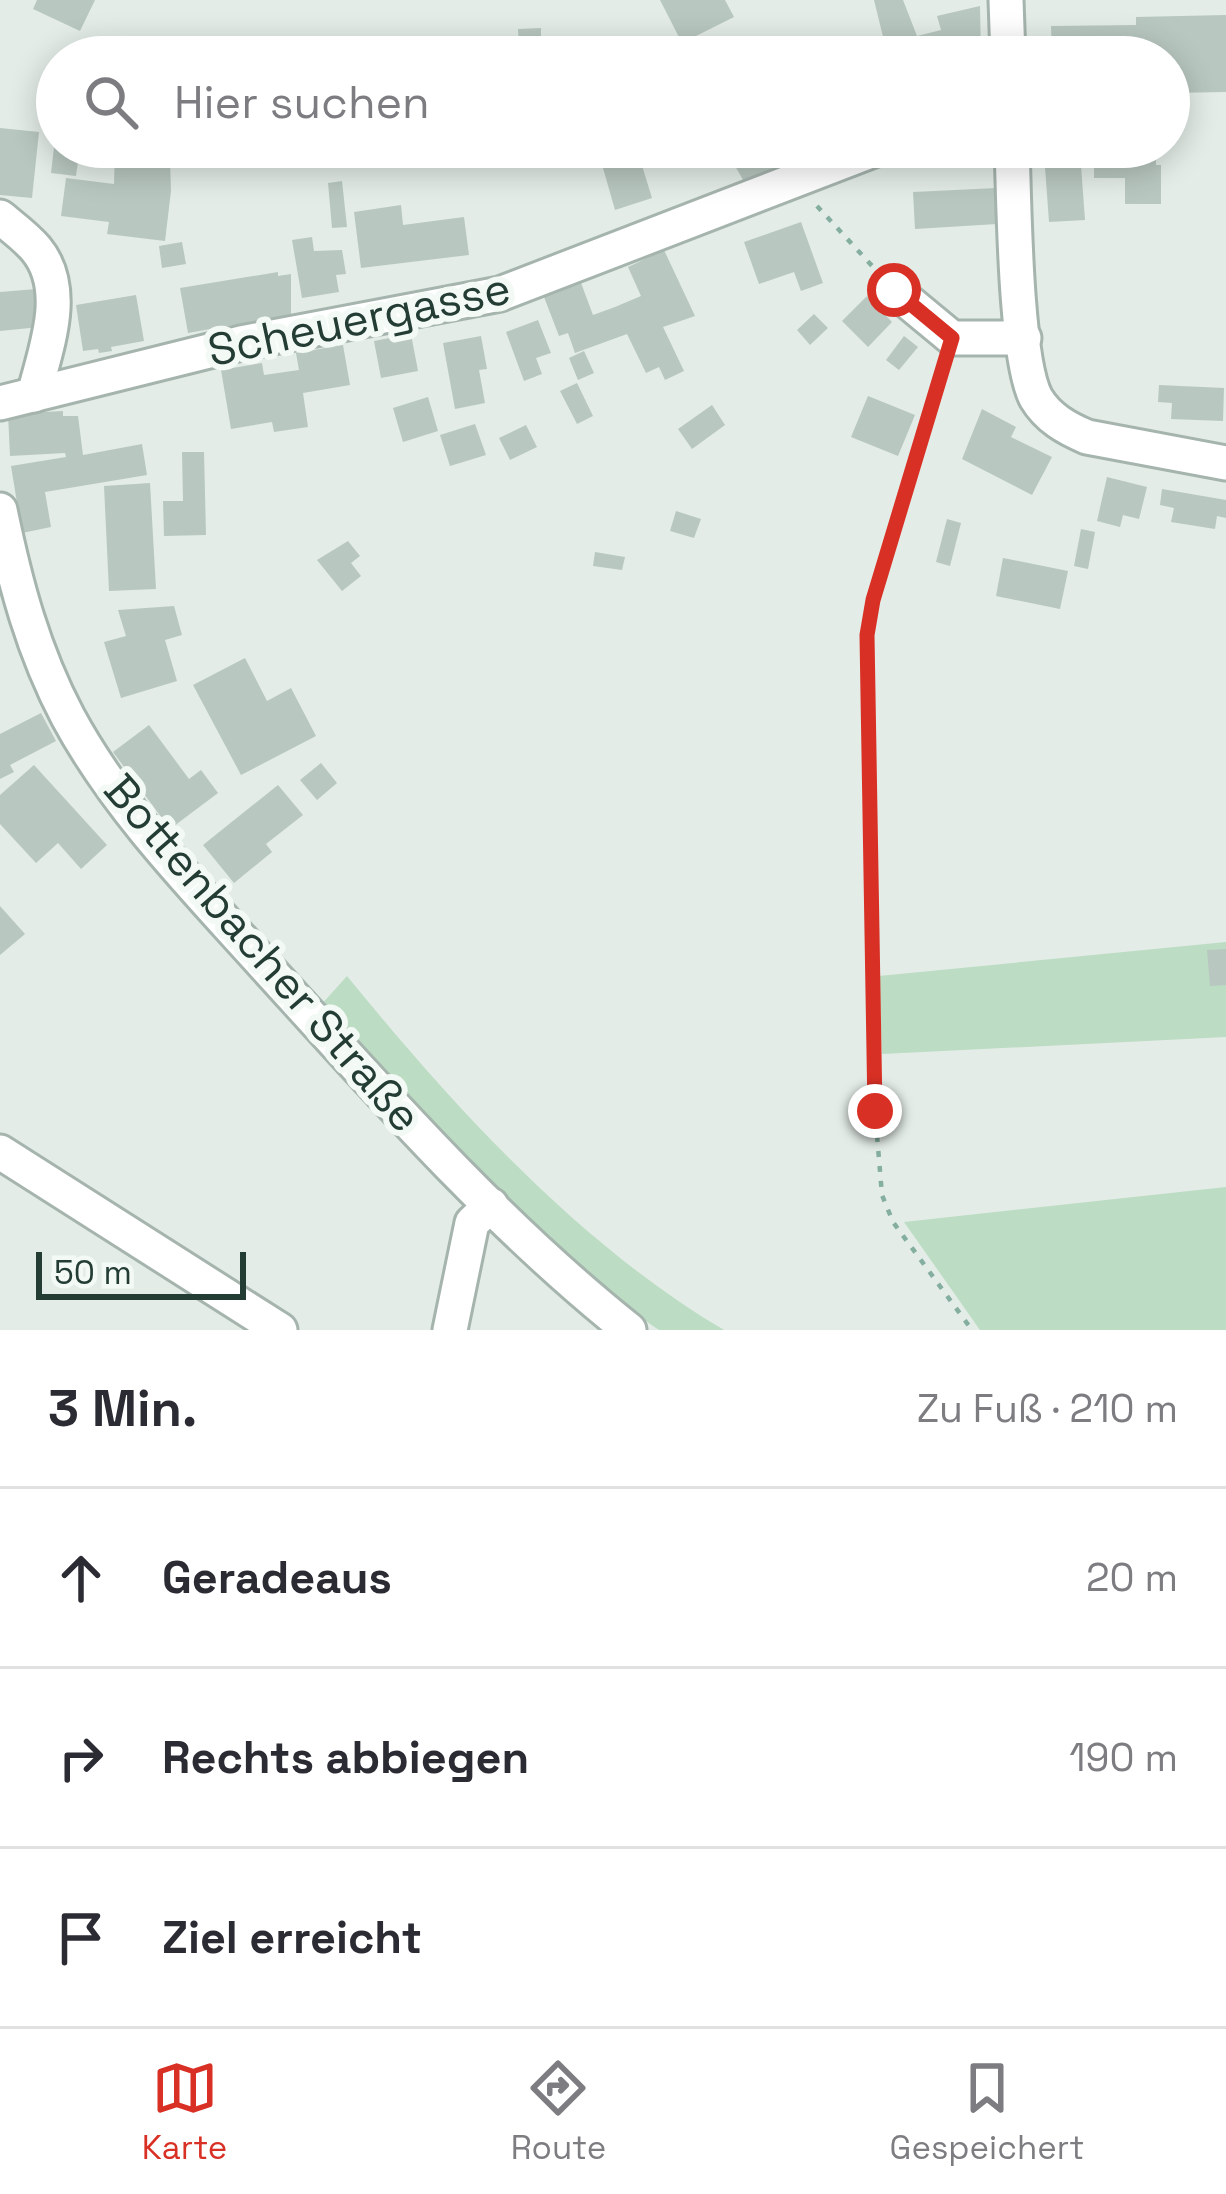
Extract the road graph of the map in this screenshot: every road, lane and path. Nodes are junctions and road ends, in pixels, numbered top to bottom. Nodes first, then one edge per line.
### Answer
1 (1006, 0) edge
2 (1007, 36) edge
3 (831, 168) edge
4 (1013, 168) edge
5 (805, 179) junction
6 (0, 218) edge
7 (894, 290) joint
8 (952, 338) junction
9 (1024, 338) junction
10 (34, 395) junction
11 (0, 403) edge
12 (1226, 463) edge
13 (0, 510) edge
14 (0, 1152) edge
15 (491, 1205) junction
16 (280, 1330) edge
17 (450, 1330) edge
18 (629, 1330) edge
19 (972, 1330) edge

1 - 2 street
3 - 5 street, Scheuergasse
4 - 9 street
5 - 7 path
5 - 10 street, Scheuergasse
6 - 10 street
7 - 8 street
8 - 9 street
8 - 19 path
9 - 12 street
10 - 11 street, Scheuergasse
13 - 15 street, Bottenbacher Straße
14 - 16 street
15 - 17 street
15 - 18 street, Bottenbacher Straße

